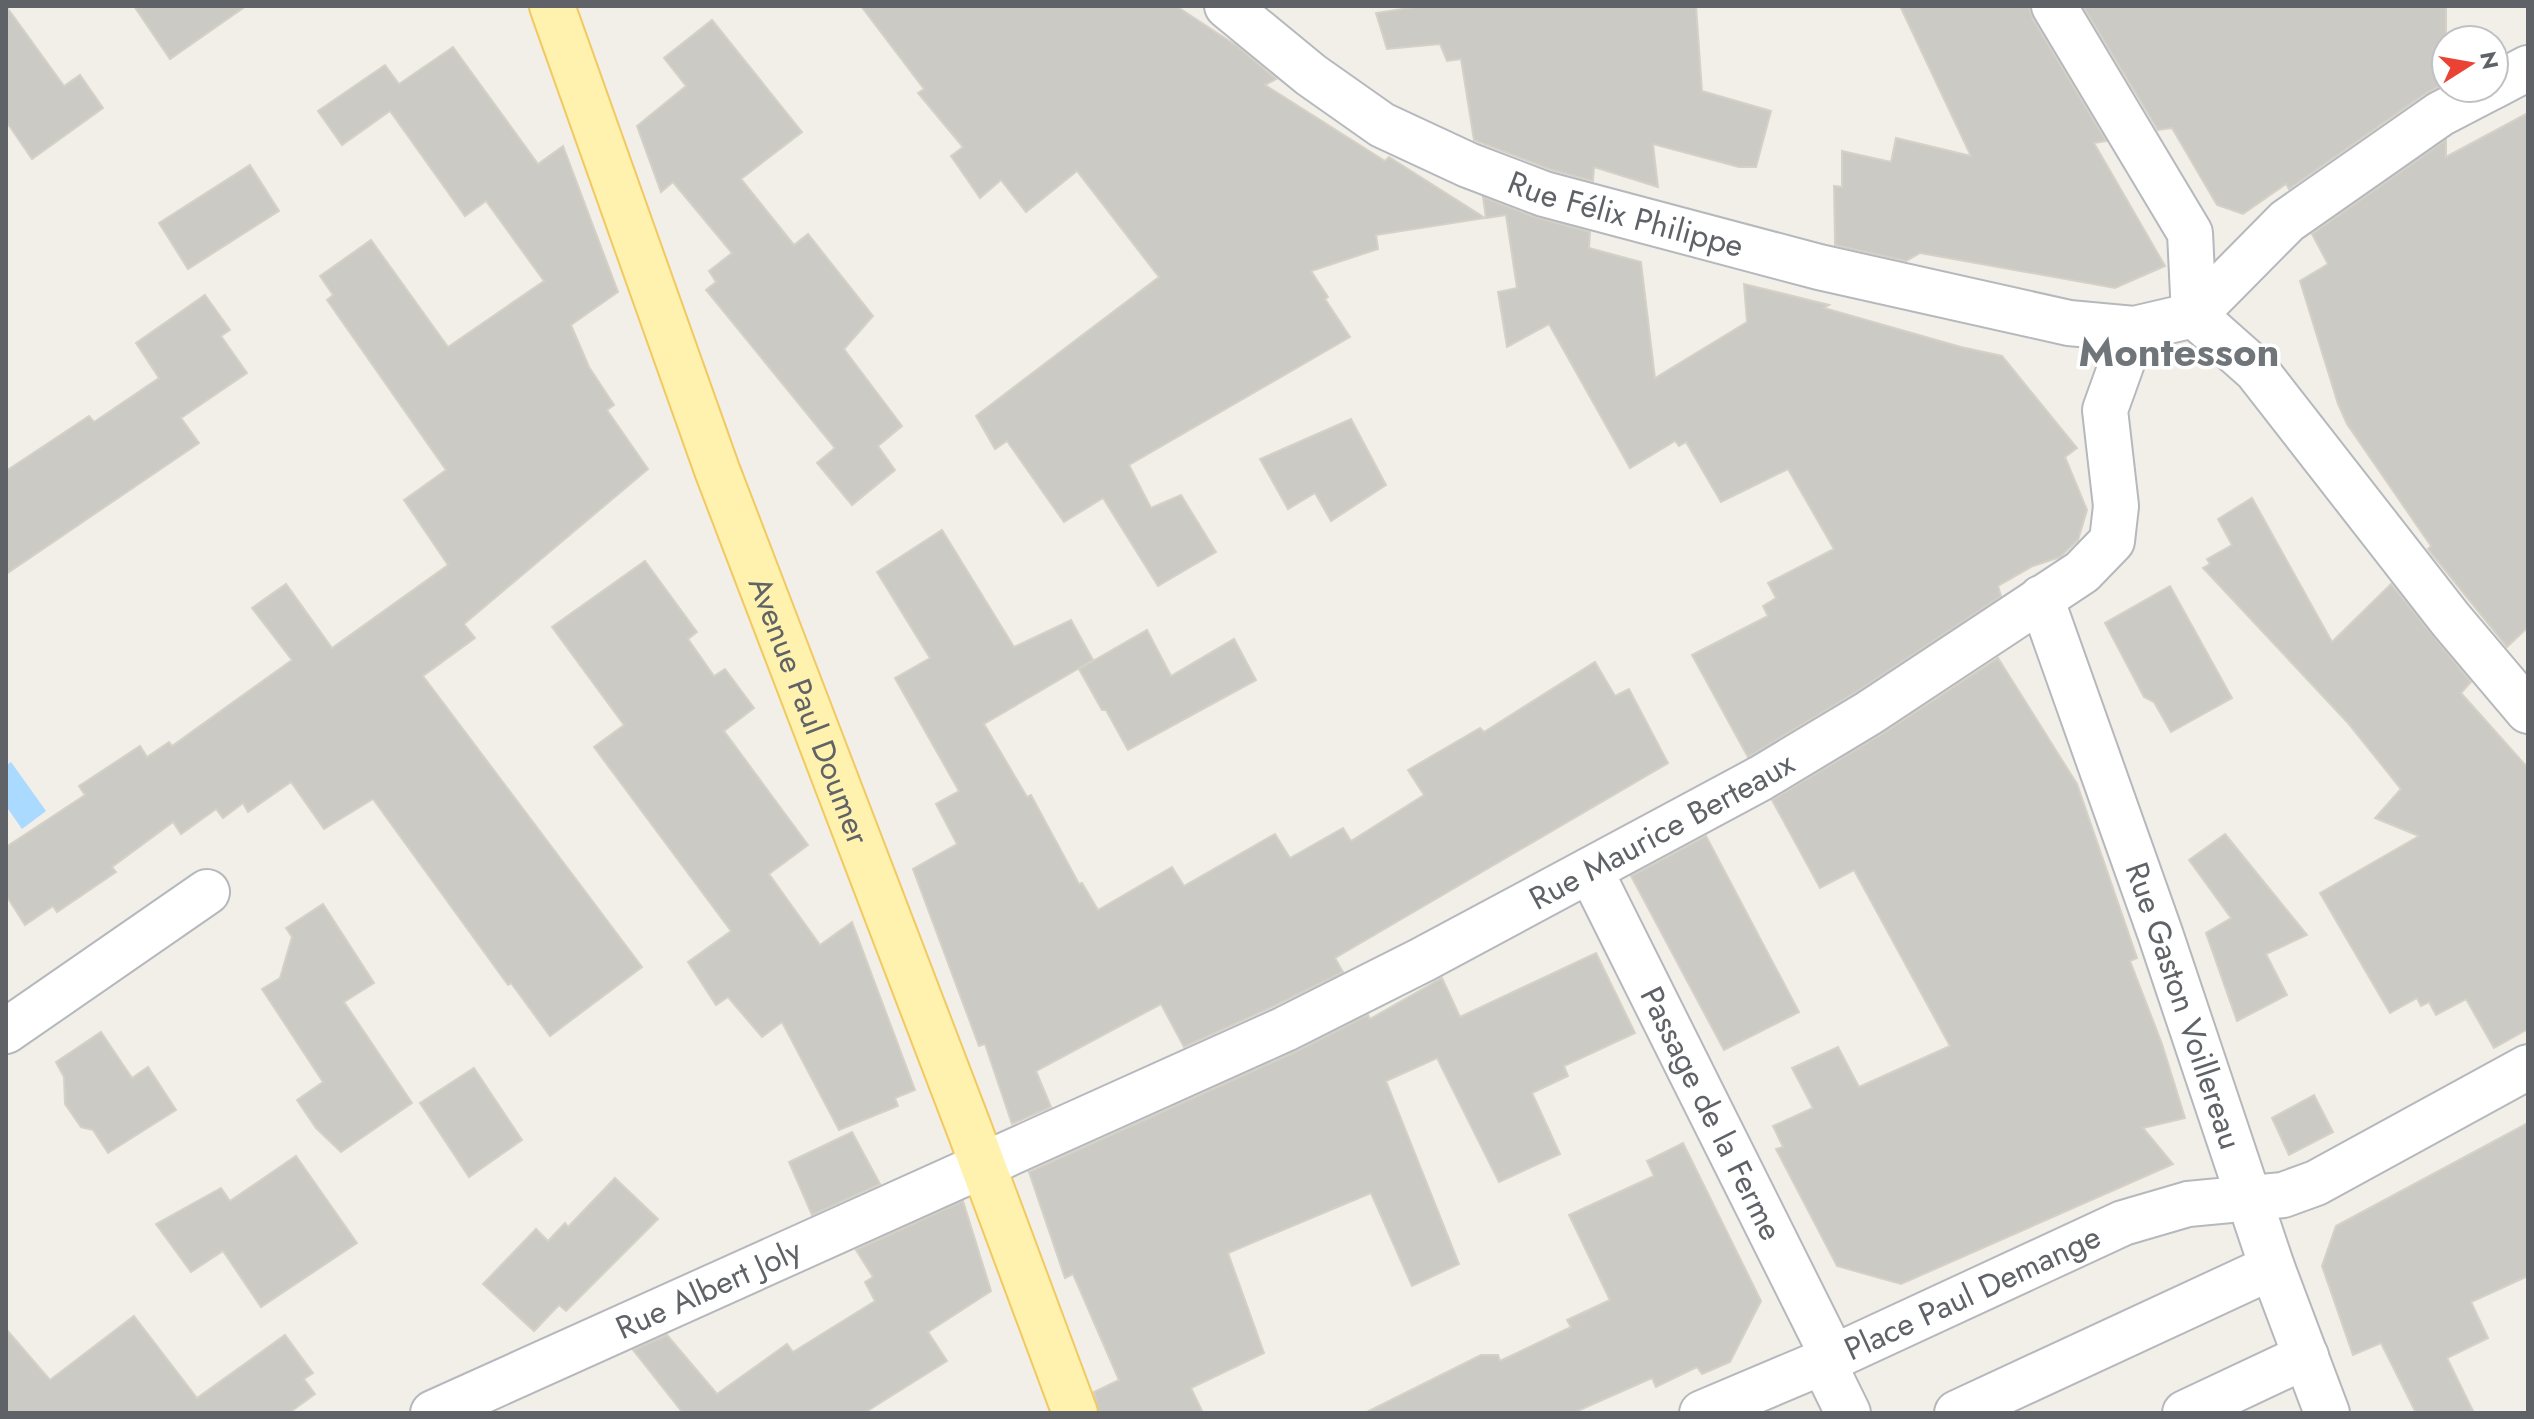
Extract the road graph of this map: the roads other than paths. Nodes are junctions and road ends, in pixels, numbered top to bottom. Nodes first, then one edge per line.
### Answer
1 (552, 6) edge
2 (1227, 6) edge
3 (2054, 6) edge
4 (2528, 68) edge
5 (2510, 78) edge
6 (2459, 104) edge
7 (2194, 315) junction
8 (2134, 329) junction
9 (2041, 598) junction
10 (2528, 711) edge
11 (1590, 870) junction
12 (207, 892) dead end
13 (6, 1031) edge
14 (2528, 1067) edge
15 (983, 1166) junction
16 (2250, 1198) junction
17 (2272, 1267) junction
18 (2306, 1356) junction
19 (1828, 1360) junction
20 (433, 1413) edge
21 (1075, 1413) edge
22 (1702, 1413) edge
23 (1848, 1413) edge
24 (1957, 1413) edge
25 (2185, 1413) edge
26 (2327, 1413) edge

1 - 15 main road, Avenue Paul Doumer
2 - 8 street, Rue Félix Philippe
3 - 7 street
4 - 5 street
6 - 7 street
7 - 8 street, Rue Félix Philippe
7 - 10 street
8 - 9 street, Rue Maurice Berteaux
9 - 11 street, Rue Maurice Berteaux
9 - 16 street, Rue Gaston Voillereau
11 - 15 street, Rue Maurice Berteaux
11 - 19 street, Passage de la Ferme
12 - 13 street
14 - 16 street, Place Paul Demange
15 - 20 street, Rue Albert Joly
15 - 21 main road, Avenue Paul Doumer
16 - 17 street, Rue Gaston Voillereau
16 - 19 street, Place Paul Demange
17 - 18 street, Rue Gaston Voillereau
17 - 24 street
18 - 25 street
18 - 26 street, Rue Gaston Voillereau
19 - 22 street, Place Paul Demange
19 - 23 street, Passage de la Ferme

